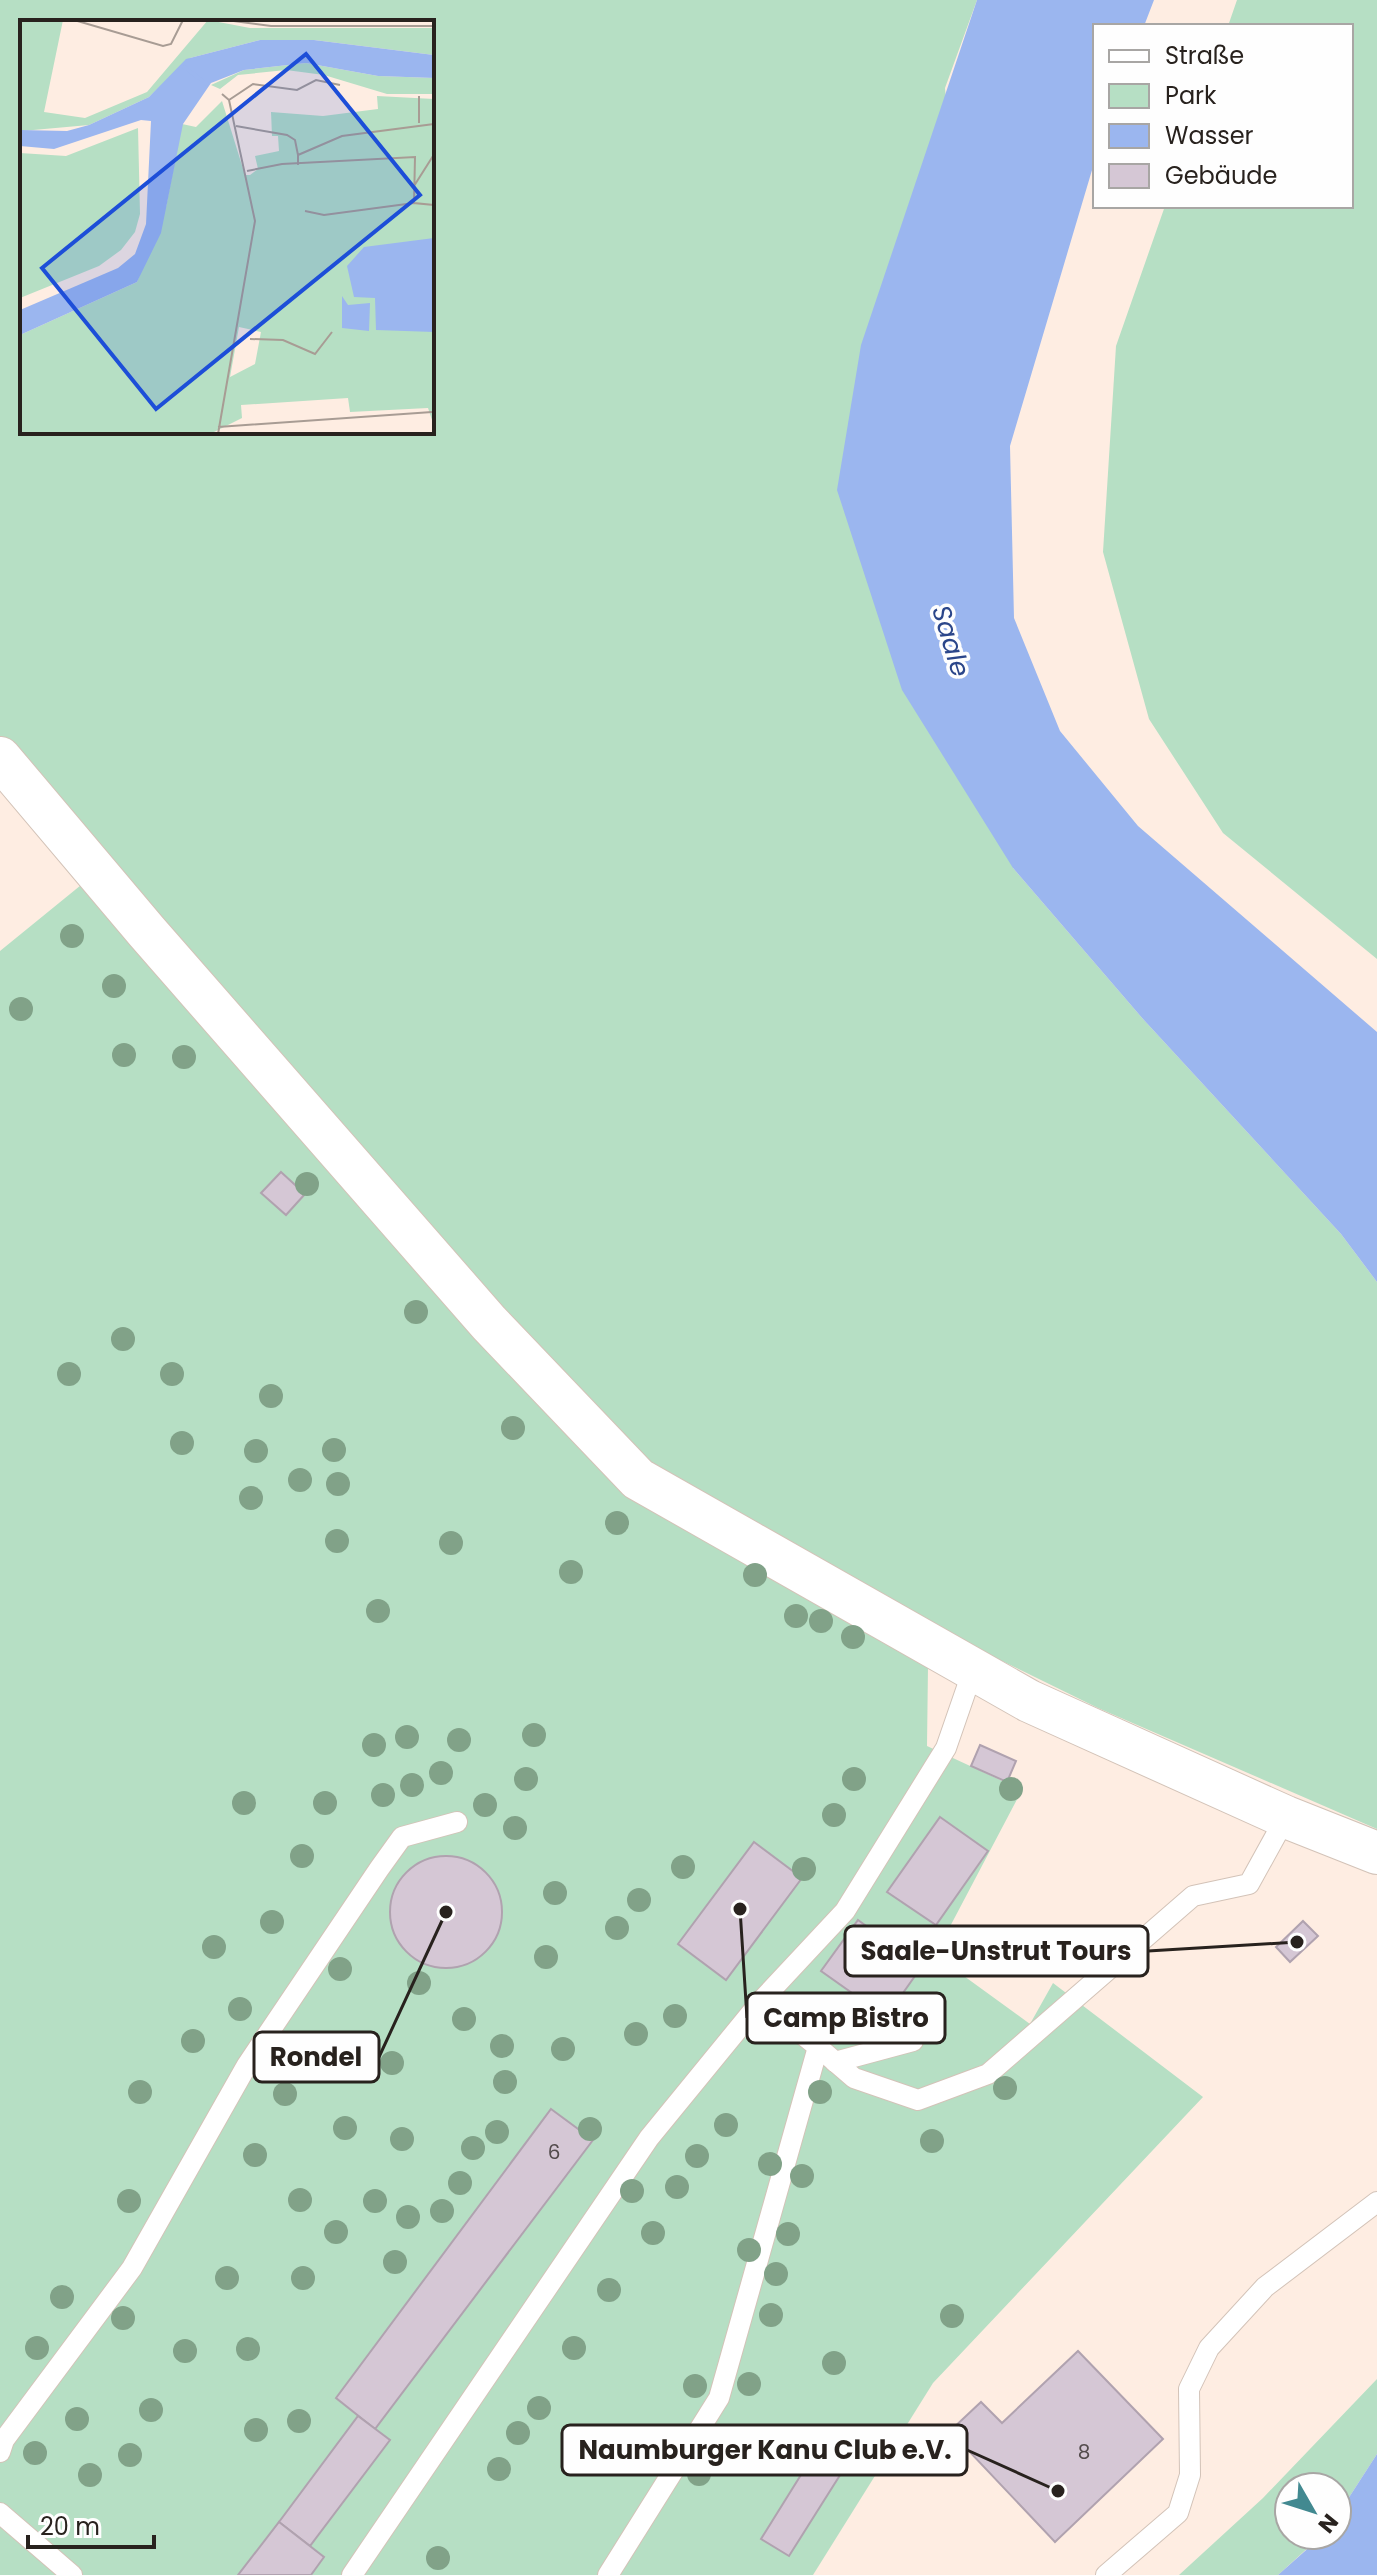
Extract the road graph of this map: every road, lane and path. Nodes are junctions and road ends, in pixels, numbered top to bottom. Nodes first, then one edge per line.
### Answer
1 (0, 758) edge
2 (973, 1670) junction
3 (1286, 1817) junction
4 (457, 1822) dead end
5 (1377, 1853) edge
6 (761, 2001) junction
7 (913, 2041) dead end
8 (818, 2047) junction
9 (835, 2062) junction
10 (1377, 2202) edge
11 (0, 2452) edge
12 (0, 2513) edge
13 (72, 2575) edge
14 (352, 2575) edge
15 (608, 2575) edge
16 (1106, 2575) edge

1 - 2 street
2 - 3 street
2 - 6 lane
3 - 5 street
3 - 9 lane
4 - 11 lane
6 - 8 lane
6 - 14 lane
7 - 9 lane
8 - 9 lane
8 - 15 lane
10 - 16 lane
12 - 13 lane

